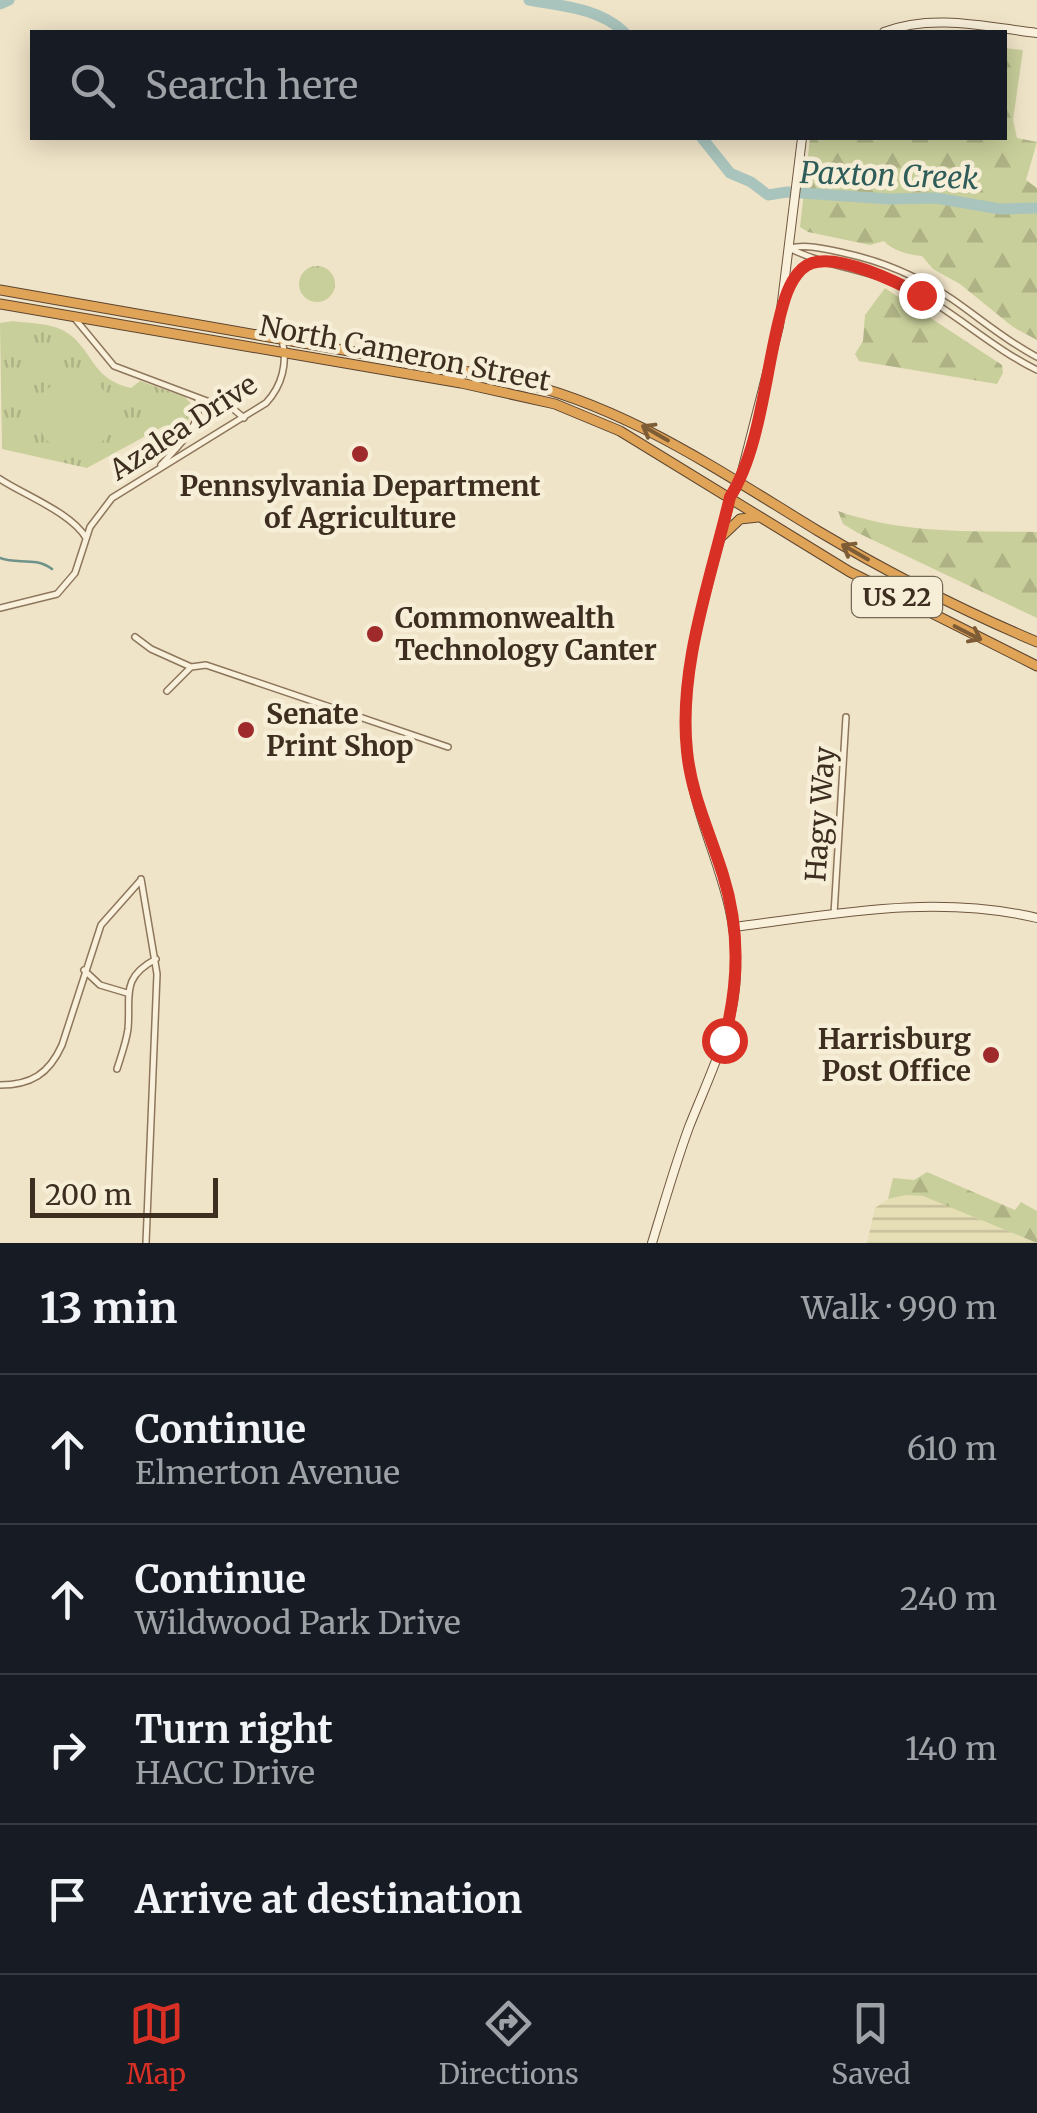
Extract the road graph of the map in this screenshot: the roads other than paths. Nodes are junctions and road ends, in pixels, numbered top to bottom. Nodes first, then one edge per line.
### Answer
1 (890, 30) edge
2 (1037, 33) edge
3 (802, 140) edge
4 (789, 248) junction
5 (824, 261) junction
6 (0, 290) edge
7 (0, 304) edge
8 (783, 304) junction
9 (60, 312) junction
10 (287, 341) junction
11 (285, 352) junction
12 (1037, 357) edge
13 (1037, 370) edge
14 (198, 398) junction
15 (244, 418) junction
16 (155, 470) junction
17 (0, 478) edge
18 (739, 483) junction
19 (730, 497) junction
20 (761, 518) junction
21 (721, 537) junction
22 (86, 538) junction
23 (0, 608) edge
24 (135, 637) dead end
25 (1037, 642) edge
26 (1037, 666) edge
27 (190, 667) junction
28 (167, 691) dead end
29 (846, 717) dead end
30 (448, 748) dead end
31 (834, 914) junction
32 (1037, 918) edge
33 (734, 927) junction
34 (156, 960) junction
35 (84, 970) junction
36 (126, 994) junction
37 (117, 1069) dead end
38 (0, 1085) edge
39 (146, 1243) edge
40 (652, 1243) edge

1 - 2 street
3 - 4 street
4 - 5 street
4 - 8 street
4 - 12 street
5 - 8 street
5 - 13 street
6 - 10 highway, North Cameron Street / US 22
7 - 9 highway, North Cameron Street / US 22
8 - 18 street
9 - 11 highway, North Cameron Street / US 22
9 - 14 street
10 - 11 street, Azalea Drive
18 -> 10 highway, North Cameron Street / US 22
11 - 15 street, Azalea Drive
11 - 19 highway, North Cameron Street / US 22
14 - 15 street
14 - 16 street
15 - 16 street, Azalea Drive
16 - 22 street, Azalea Drive
17 - 22 street
18 - 19 street
25 -> 18 highway, North Cameron Street / US 22
19 - 20 highway, North Cameron Street / US 22
19 - 21 street
20 - 21 highway
20 -> 26 highway, North Cameron Street / US 22
21 - 33 street
22 - 23 street, Azalea Drive
24 - 27 street
27 - 28 street
27 - 30 street
29 - 31 street, Hagy Way
31 - 32 street
31 - 33 street
33 - 40 street
34 - 35 street
34 - 36 street
34 - 39 street
35 - 36 street
35 - 38 street
36 - 37 street

